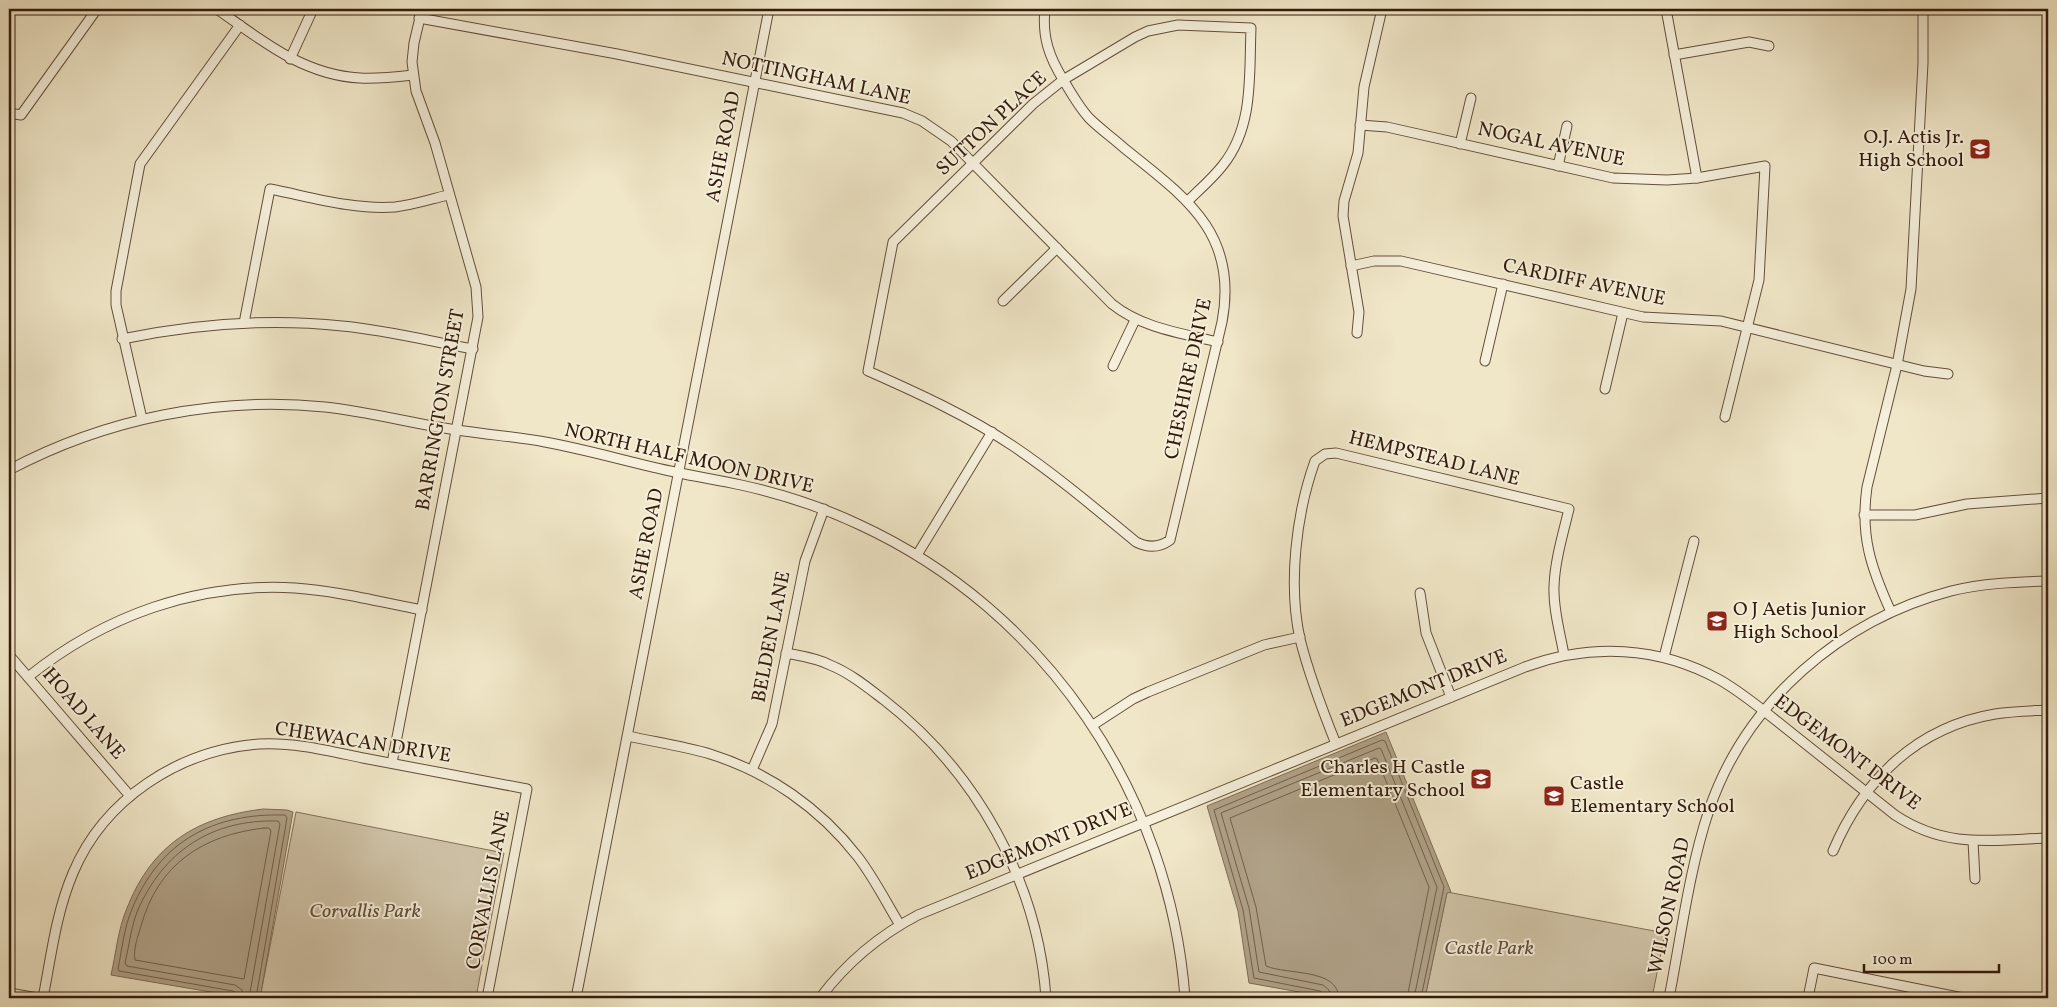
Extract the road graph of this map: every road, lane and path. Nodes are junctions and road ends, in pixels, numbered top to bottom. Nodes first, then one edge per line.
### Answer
1 (97, 9) edge
2 (217, 9) edge
3 (313, 9) edge
4 (769, 9) edge
5 (1045, 9) edge
6 (1382, 9) edge
7 (1666, 9) edge
8 (1923, 9) edge
9 (421, 13) edge
10 (240, 25) junction
11 (1769, 46) dead end
12 (1674, 55) junction
13 (290, 59) junction
14 (413, 75) junction
15 (1064, 80) junction
16 (755, 83) junction
17 (1471, 98) dead end
18 (9, 113) edge
19 (1360, 125) junction
20 (1567, 126) dead end
21 (1460, 144) junction
22 (973, 163) junction
23 (1558, 166) junction
24 (1697, 178) junction
25 (448, 195) junction
26 (1188, 201) junction
27 (1057, 248) junction
28 (1351, 266) junction
29 (1503, 284) junction
30 (1003, 302) dead end
31 (1623, 312) junction
32 (1135, 320) junction
33 (244, 323) junction
34 (1748, 327) junction
35 (1357, 333) dead end
36 (122, 339) junction
37 (1218, 342) junction
38 (473, 349) junction
39 (1485, 361) dead end
40 (1897, 365) junction
41 (1113, 366) dead end
42 (1948, 374) dead end
43 (1605, 389) dead end
44 (1725, 417) dead end
45 (142, 419) junction
46 (457, 430) junction
47 (992, 432) junction
48 (9, 470) edge
49 (679, 473) junction
50 (2048, 498) edge
51 (824, 510) junction
52 (1864, 515) junction
53 (1694, 541) dead end
54 (917, 555) junction
55 (2048, 581) edge
56 (1420, 593) dead end
57 (422, 610) junction
58 (1891, 612) junction
59 (1300, 637) junction
60 (786, 653) junction
61 (9, 655) edge
62 (1564, 655) junction
63 (1664, 657) junction
64 (28, 677) junction
65 (1450, 697) junction
66 (2048, 710) edge
67 (1764, 711) junction
68 (1093, 724) junction
69 (628, 736) junction
70 (1336, 744) junction
71 (392, 763) junction
72 (752, 770) junction
73 (527, 789) joint
74 (1866, 791) junction
75 (130, 796) junction
76 (1144, 822) junction
77 (2048, 838) edge
78 (1974, 841) junction
79 (1833, 850) dead end
80 (1017, 874) junction
81 (1975, 879) dead end
82 (900, 925) junction
83 (9, 993) edge
84 (38, 998) edge
85 (43, 998) edge
86 (487, 998) edge
87 (576, 998) edge
88 (820, 998) edge
89 (1046, 998) edge
90 (1185, 998) edge
91 (1668, 998) edge
92 (1808, 998) edge
93 (1963, 998) edge

1 - 18 street
2 - 10 street
3 - 13 street
4 - 16 street, ASHE ROAD
5 - 15 street, CHESHIRE DRIVE
6 - 19 street
7 - 12 street
8 - 40 street
9 - 14 street, BARRINGTON STREET
9 - 16 street, NOTTINGHAM LANE
10 - 13 street
10 - 36 street
11 - 12 street
12 - 24 street
13 - 14 street
14 - 25 street, BARRINGTON STREET
15 - 22 street, SUTTON PLACE
15 - 26 street, CHESHIRE DRIVE
15 - 26 street, SUTTON PLACE
16 - 22 street, NOTTINGHAM LANE
16 - 49 street, ASHE ROAD
17 - 21 street
19 - 21 street, NOGAL AVENUE
19 - 28 street
20 - 23 street
21 - 23 street, NOGAL AVENUE
22 - 27 street, NOTTINGHAM LANE
22 - 47 street, SUTTON PLACE
23 - 24 street, NOGAL AVENUE
24 - 34 street, NOGAL AVENUE
25 - 33 street
25 - 38 street, BARRINGTON STREET
26 - 37 street, CHESHIRE DRIVE
27 - 30 street
27 - 32 street, NOTTINGHAM LANE
28 - 29 street, CARDIFF AVENUE
28 - 35 street
29 - 31 street, CARDIFF AVENUE
29 - 39 street
31 - 34 street, CARDIFF AVENUE
31 - 43 street
32 - 37 street, NOTTINGHAM LANE
32 - 41 street
33 - 36 street
33 - 38 street
34 - 40 street, CARDIFF AVENUE
34 - 44 street
36 - 45 street
37 - 47 street, CHESHIRE DRIVE
38 - 46 street, BARRINGTON STREET
40 - 42 street, CARDIFF AVENUE
40 - 52 street
45 - 46 street, NORTH HALF MOON DRIVE
45 - 48 street, NORTH HALF MOON DRIVE
46 - 49 street, NORTH HALF MOON DRIVE
46 - 57 street, BARRINGTON STREET
47 - 54 street
49 - 51 street, NORTH HALF MOON DRIVE
49 - 69 street, ASHE ROAD
50 - 52 street
51 - 54 street, NORTH HALF MOON DRIVE
51 - 60 street, BELDEN LANE
52 - 58 street
53 - 63 street
54 - 68 street, NORTH HALF MOON DRIVE
55 - 58 street, WILSON ROAD
56 - 65 street
57 - 64 street
57 - 71 street, BARRINGTON STREET
58 - 67 street, WILSON ROAD
59 - 62 street, HEMPSTEAD LANE
59 - 68 street
59 - 70 street, HEMPSTEAD LANE
60 - 72 street, BELDEN LANE
60 - 80 street
61 - 64 street, HOAD LANE
62 - 63 street, EDGEMONT DRIVE
62 - 65 street, EDGEMONT DRIVE
63 - 67 street, EDGEMONT DRIVE
64 - 75 street, HOAD LANE
65 - 70 street, EDGEMONT DRIVE
66 - 74 street
67 - 74 street, EDGEMONT DRIVE
67 - 91 street, WILSON ROAD
68 - 76 street, NORTH HALF MOON DRIVE
69 - 72 street
69 - 87 street, ASHE ROAD
70 - 76 street, EDGEMONT DRIVE
71 - 73 street, CHEWACAN DRIVE
71 - 75 street, CHEWACAN DRIVE
72 - 82 street
73 - 86 street, CORVALLIS LANE
74 - 78 street, EDGEMONT DRIVE
74 - 79 street
75 - 85 street, CHEWACAN DRIVE
76 - 80 street, EDGEMONT DRIVE
76 - 90 street, NORTH HALF MOON DRIVE
77 - 78 street, EDGEMONT DRIVE
78 - 81 street
80 - 82 street, EDGEMONT DRIVE
80 - 89 street
82 - 88 street, EDGEMONT DRIVE
83 - 84 street
92 - 93 street

